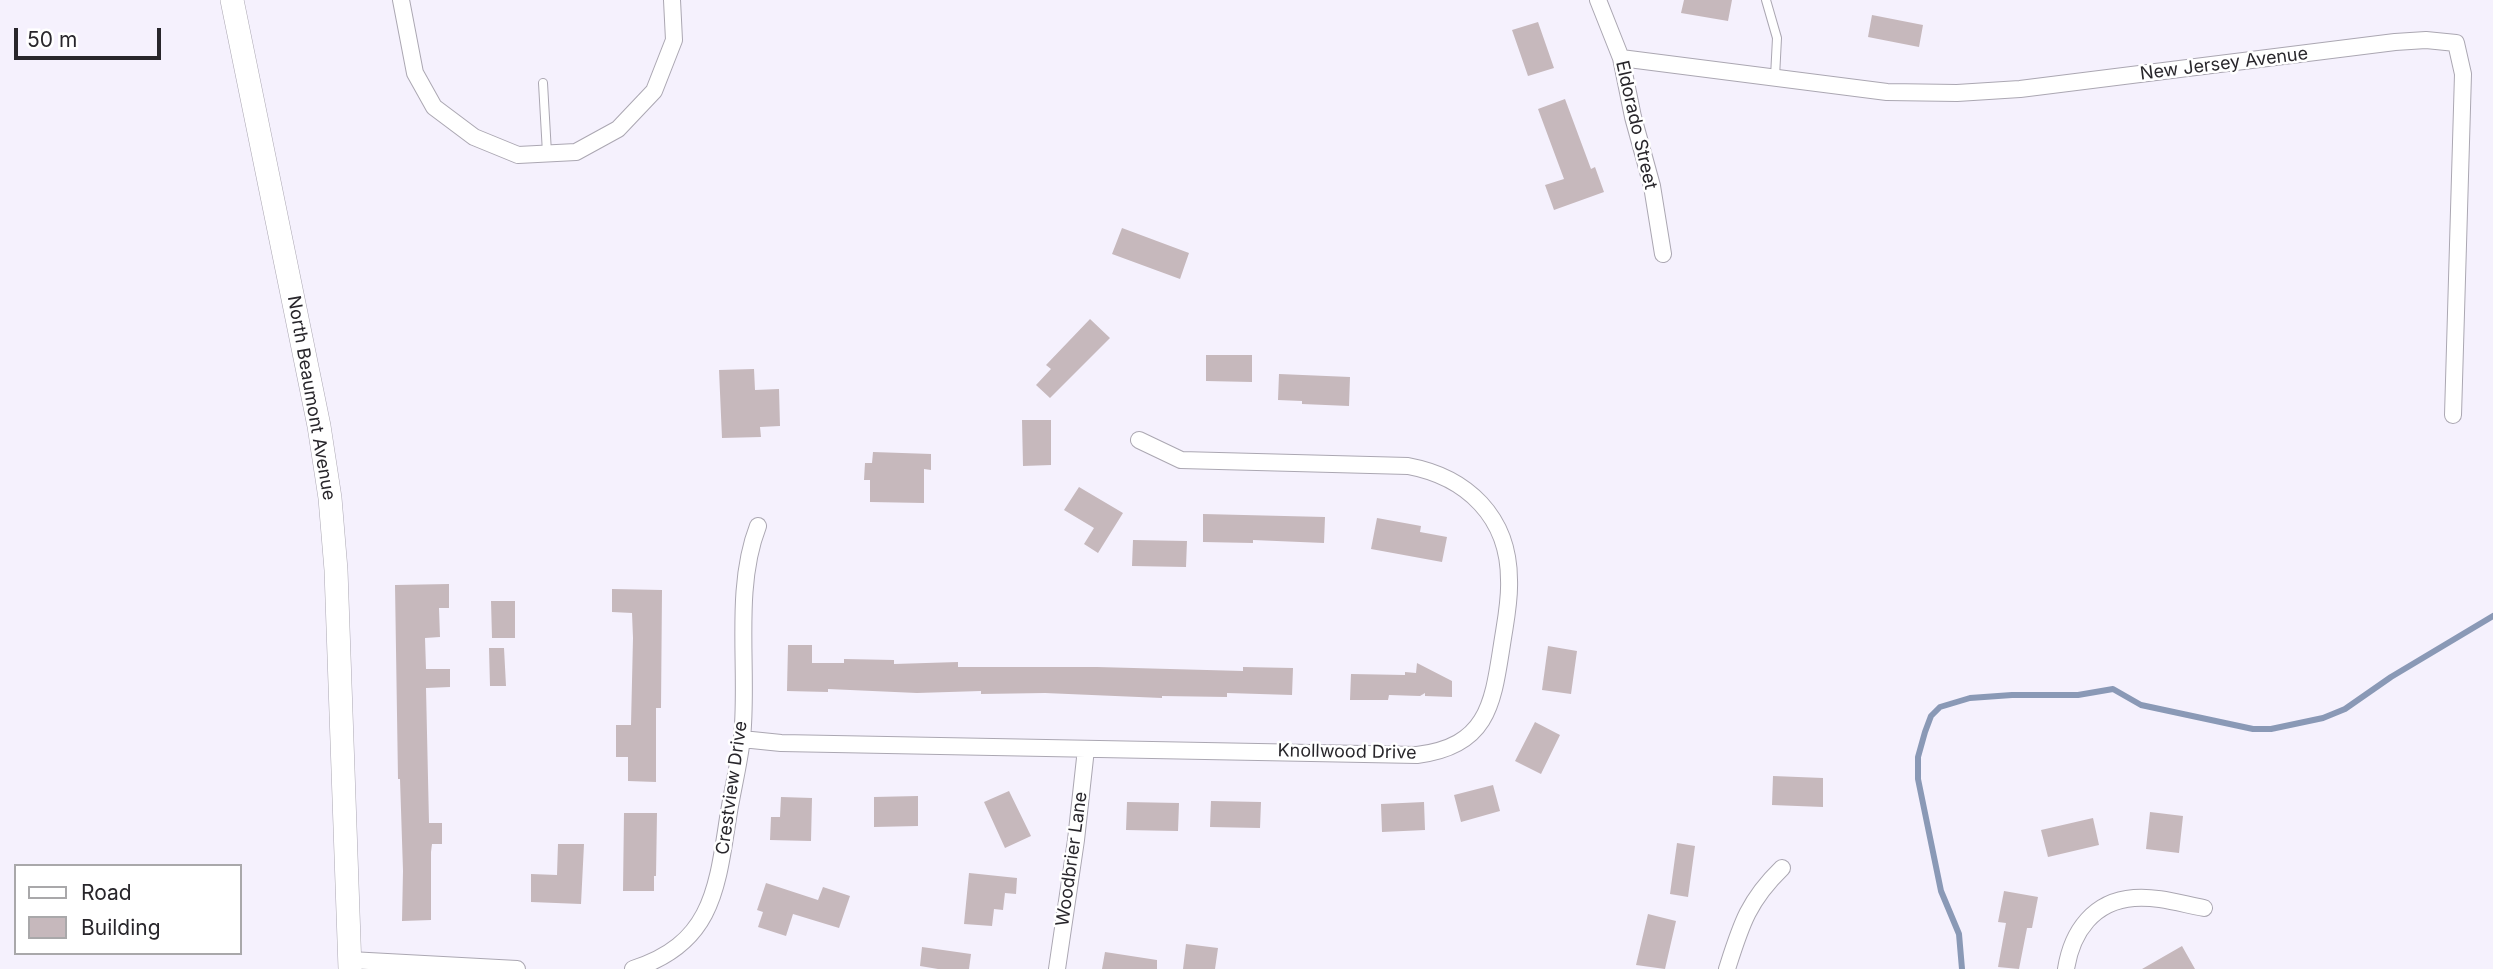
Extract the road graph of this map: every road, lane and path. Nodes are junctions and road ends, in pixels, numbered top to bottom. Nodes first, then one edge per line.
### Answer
1 (232, 0) edge
2 (401, 0) edge
3 (672, 0) edge
4 (1598, 0) edge
5 (1766, 0) edge
6 (1621, 58) junction
7 (1775, 77) junction
8 (543, 83) dead end
9 (547, 153) junction
10 (1663, 254) dead end
11 (2454, 415) dead end
12 (1139, 440) dead end
13 (758, 526) dead end
14 (742, 739) junction
15 (1086, 749) junction
16 (1782, 867) dead end
17 (2204, 908) dead end
18 (350, 964) edge
19 (517, 969) edge
20 (633, 969) edge
21 (1058, 969) edge
22 (1727, 969) edge
23 (2066, 969) edge

1 - 18 street, North Beaumont Avenue
2 - 9 street
3 - 9 street
4 - 6 street, Eldorado Street
5 - 7 lane
6 - 7 street, New Jersey Avenue
6 - 10 street, Eldorado Street
7 - 11 street, New Jersey Avenue
8 - 9 lane
12 - 15 street, Knollwood Drive
13 - 14 street, Crestview Drive
14 - 15 street, Knollwood Drive
14 - 20 street, Crestview Drive
15 - 21 street, Woodbrier Lane
16 - 22 street
17 - 23 street
18 - 19 street

